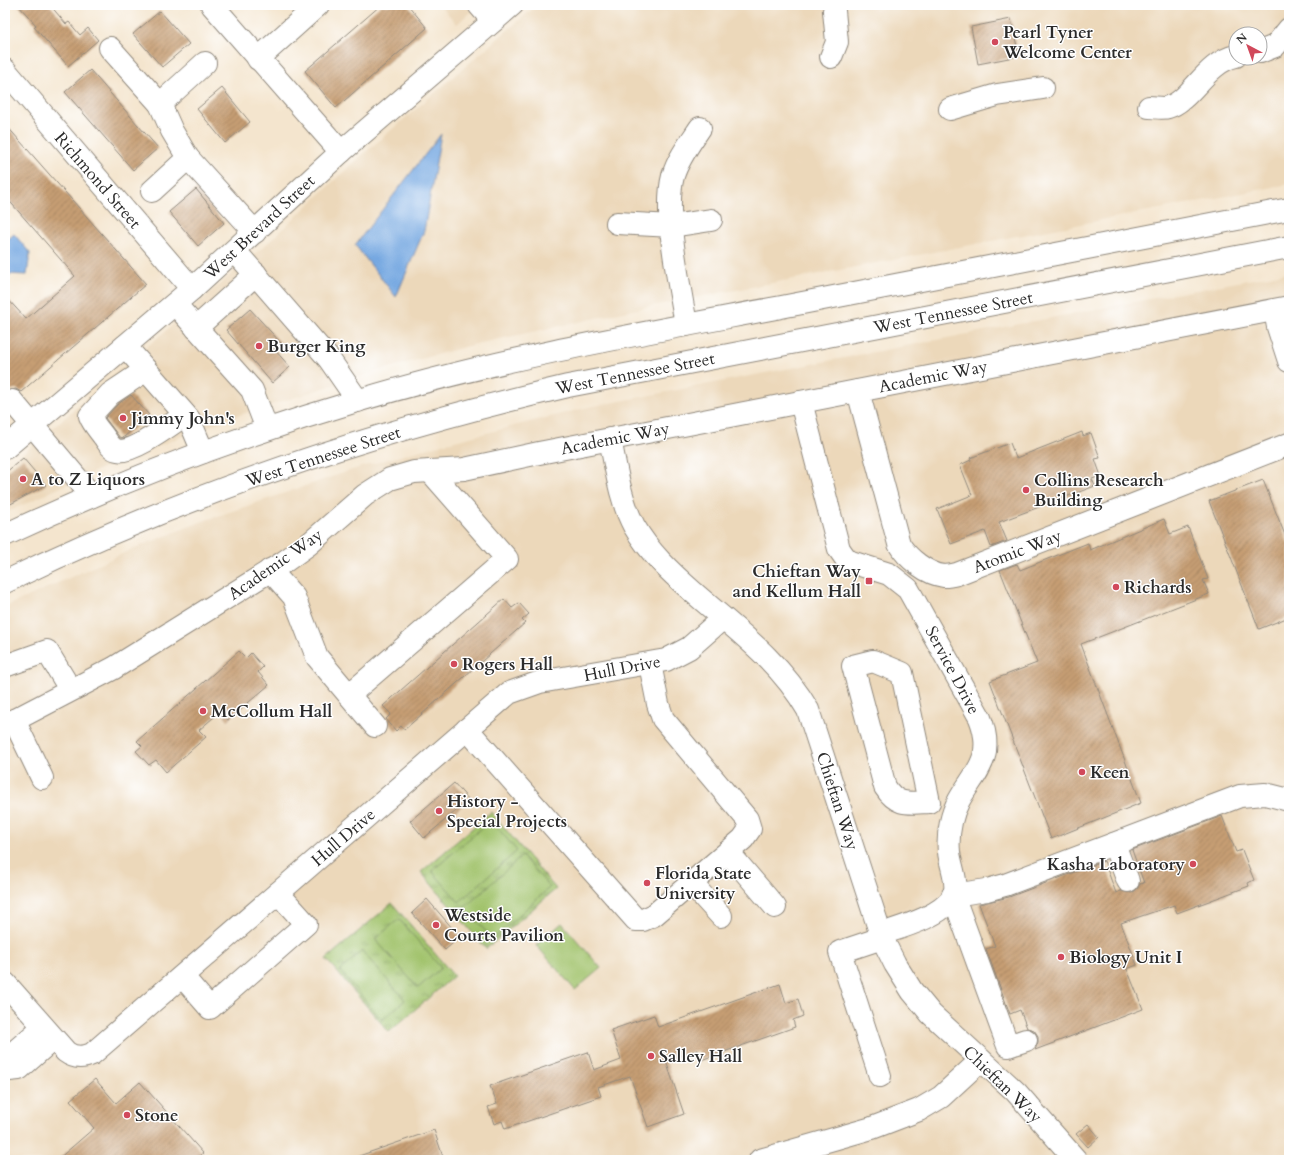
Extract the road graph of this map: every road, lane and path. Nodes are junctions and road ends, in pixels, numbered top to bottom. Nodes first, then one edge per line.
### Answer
1 (212, 5) edge
2 (318, 5) edge
3 (479, 5) edge
4 (512, 5) edge
5 (834, 11) dead end
6 (493, 22) junction
7 (1289, 29) edge
8 (110, 48) dead end
9 (1268, 49) edge
10 (831, 57) dead end
11 (258, 59) junction
12 (1228, 60) edge
13 (206, 63) dead end
14 (5, 70) edge
15 (1043, 88) dead end
16 (160, 104) junction
17 (1149, 107) dead end
18 (950, 109) dead end
19 (700, 128) dead end
20 (341, 152) junction
21 (188, 158) junction
22 (152, 190) dead end
23 (1289, 209) edge
24 (711, 220) dead end
25 (617, 224) dead end
26 (672, 226) junction
27 (255, 232) junction
28 (1289, 247) edge
29 (235, 251) junction
30 (256, 274) junction
31 (192, 289) junction
32 (174, 304) junction
33 (1282, 309) edge
34 (686, 325) junction
35 (196, 328) junction
36 (125, 346) junction
37 (1289, 362) edge
38 (146, 370) junction
39 (858, 391) junction
40 (12, 400) dead end
41 (358, 401) junction
42 (801, 402) junction
43 (185, 415) junction
44 (32, 425) junction
45 (267, 429) junction
46 (610, 439) junction
47 (1289, 444) edge
48 (5, 448) edge
49 (203, 452) junction
50 (430, 471) junction
51 (92, 496) junction
52 (5, 535) edge
53 (916, 562) junction
54 (270, 570) junction
55 (900, 581) junction
56 (5, 582) edge
57 (723, 618) junction
58 (650, 664) junction
59 (5, 666) edge
60 (70, 689) junction
61 (349, 695) junction
62 (10, 722) edge
63 (375, 726) dead end
64 (467, 729) junction
65 (42, 778) dead end
66 (1289, 800) edge
67 (929, 802) junction
68 (953, 815) junction
69 (1114, 844) junction
70 (728, 852) junction
71 (1128, 881) dead end
72 (691, 884) junction
73 (278, 893) junction
74 (954, 895) junction
75 (775, 906) dead end
76 (721, 916) dead end
77 (881, 936) junction
78 (183, 977) junction
79 (5, 983) edge
80 (48, 1033) junction
81 (1026, 1040) dead end
82 (980, 1060) junction
83 (7, 1065) edge
84 (880, 1076) dead end
85 (760, 1160) edge
86 (1076, 1160) edge

1 - 11 street
2 - 11 street
3 - 6 street
4 - 6 street, West Brevard Street
5 - 10 street
6 - 20 street, West Brevard Street
7 - 9 street
8 - 16 street
11 - 20 street
12 - 17 street
13 - 16 street
14 - 31 street, Richmond Street
15 - 18 street
16 - 21 street
19 - 26 street
20 - 27 street, West Brevard Street
21 - 22 street
21 - 27 street
23 - 34 street
24 - 26 street
25 - 26 street
26 - 34 street
27 - 29 street, West Brevard Street
28 - 56 street, West Tennessee Street
29 - 30 street
29 - 31 street, West Brevard Street
30 - 35 street
30 - 41 street
31 - 32 street, West Brevard Street
32 - 35 street
32 - 36 street, West Brevard Street
33 - 37 street
33 - 39 street, Academic Way
34 - 41 street
35 - 45 street
36 - 38 street
36 - 44 street, West Brevard Street
38 - 43 street
38 - 43 street
39 - 42 street, Academic Way
39 - 53 street, Atomic Way
40 - 44 street
41 - 45 street
42 - 46 street, Academic Way
42 - 55 street, Service Drive
43 - 49 street
44 - 48 street, West Brevard Street
44 - 51 street
45 - 49 street
46 - 50 street, Academic Way
46 - 57 street, Chieftan Way
47 - 53 street, Atomic Way
49 - 51 street
50 - 54 street, Academic Way
50 - 61 street
51 - 52 street
53 - 55 street
54 - 60 street, Academic Way
54 - 61 street
55 - 68 street, Service Drive
57 - 58 street, Hull Drive
57 - 77 street, Chieftan Way
58 - 64 street, Hull Drive
58 - 70 street
59 - 60 street
60 - 62 street, Academic Way
61 - 63 street
62 - 65 street
64 - 72 street
64 - 73 street, Hull Drive
66 - 69 street
67 - 67 street
67 - 68 street
68 - 74 street, Service Drive
69 - 71 street
69 - 74 street
70 - 72 street
70 - 75 street
72 - 76 street
73 - 78 street, Hull Drive
73 - 78 street
74 - 77 street
74 - 81 street, Service Drive
77 - 82 street, Chieftan Way
77 - 84 street
78 - 80 street, Hull Drive
79 - 80 street, Hull Drive
80 - 83 street
82 - 85 street
82 - 86 street, Chieftan Way

